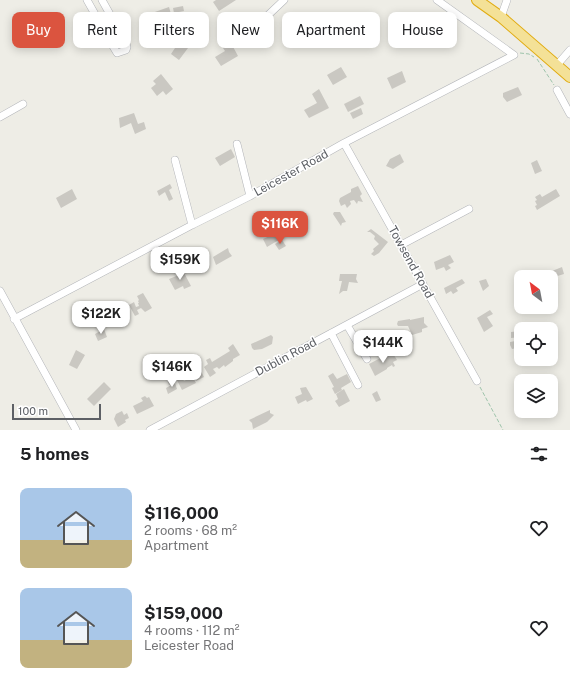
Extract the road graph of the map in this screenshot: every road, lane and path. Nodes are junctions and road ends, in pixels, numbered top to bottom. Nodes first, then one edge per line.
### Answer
1 (87, 0) edge
2 (102, 0) edge
3 (284, 0) edge
4 (437, 0) edge
5 (507, 0) edge
6 (481, 1) edge
7 (271, 12) edge
8 (501, 17) junction
9 (570, 50) edge
10 (514, 56) junction
11 (556, 65) junction
12 (570, 77) edge
13 (557, 90) joint
14 (23, 104) dead end
15 (570, 114) edge
16 (0, 117) edge
17 (344, 143) junction
18 (237, 144) dead end
19 (174, 160) dead end
20 (250, 196) junction
21 (470, 208) dead end
22 (192, 225) junction
23 (401, 245) junction
24 (423, 284) junction
25 (0, 291) edge
26 (14, 319) junction
27 (347, 325) junction
28 (331, 333) junction
29 (367, 359) dead end
30 (477, 381) joint
31 (358, 385) dead end
32 (76, 430) edge
33 (150, 430) edge
34 (503, 430) edge

1 - 2 street
3 - 7 street
4 - 10 street
5 - 8 street
6 - 8 highway
8 - 11 highway
9 - 11 street
10 - 13 path
10 - 17 street, Leicester Road
11 - 12 highway
13 - 15 street
14 - 16 street
17 - 20 street, Leicester Road
17 - 23 street, Towsend Road
18 - 20 street
19 - 22 street
20 - 22 street, Leicester Road
21 - 23 street
22 - 26 street, Leicester Road
23 - 24 street, Towsend Road
24 - 27 street, Dublin Road
24 - 30 street, Towsend Road
25 - 26 street
26 - 32 street
27 - 28 street, Dublin Road
27 - 29 street
28 - 31 street
28 - 33 street, Dublin Road
30 - 34 path

